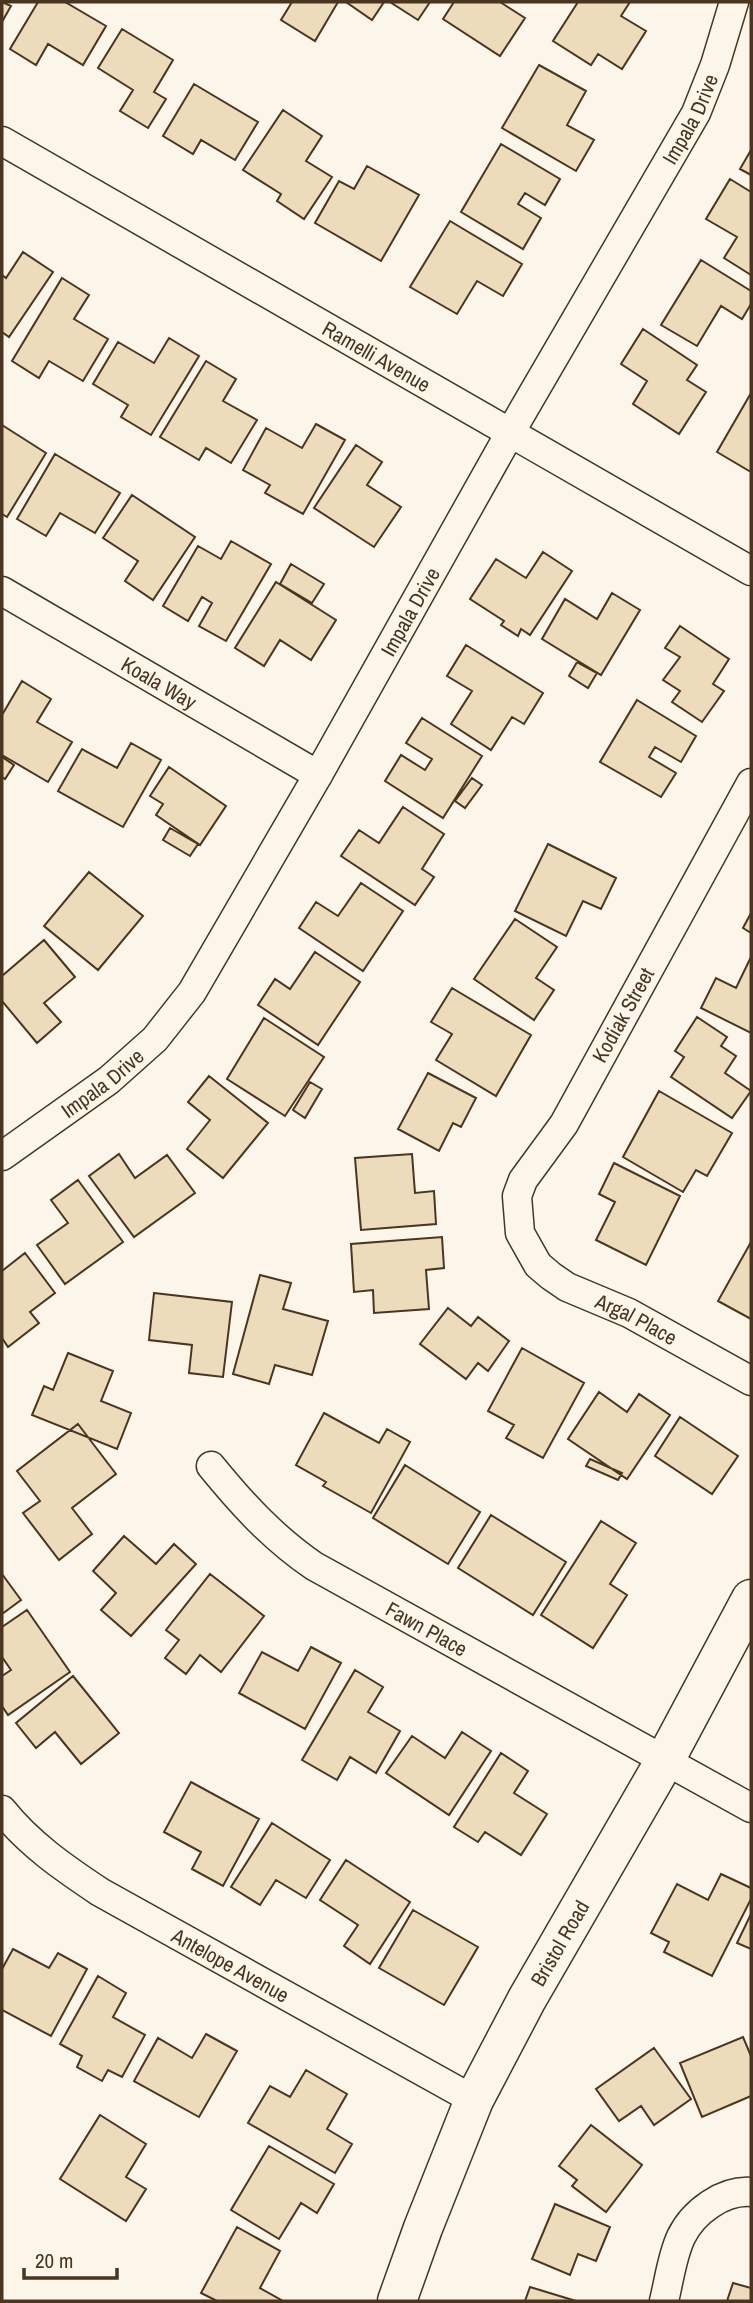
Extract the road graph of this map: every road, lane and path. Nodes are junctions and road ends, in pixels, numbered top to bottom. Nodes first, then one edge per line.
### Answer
1 (734, 2) edge
2 (2, 141) edge
3 (510, 433) junction
4 (751, 571) edge
5 (2, 591) edge
6 (318, 775) junction
7 (751, 783) edge
8 (2, 1156) edge
9 (528, 1249) joint
10 (751, 1381) edge
11 (211, 1466) dead end
12 (751, 1599) edge
13 (664, 1762) junction
14 (751, 1808) edge
15 (2, 1810) edge
16 (474, 2100) junction
17 (740, 2194) edge
18 (397, 2301) edge
19 (664, 2301) edge

1 - 3 street, Impala Drive
2 - 3 street, Ramelli Avenue
3 - 4 street, Ramelli Avenue
3 - 6 street, Impala Drive
5 - 6 street, Koala Way
6 - 8 street, Impala Drive
7 - 9 street, Kodiak Street
9 - 10 street, Argal Place
11 - 13 street, Fawn Place
12 - 13 street, Bristol Road
13 - 14 street, Fawn Place
13 - 16 street, Bristol Road
15 - 16 street, Antelope Avenue
16 - 18 street, Bristol Road
17 - 19 street

